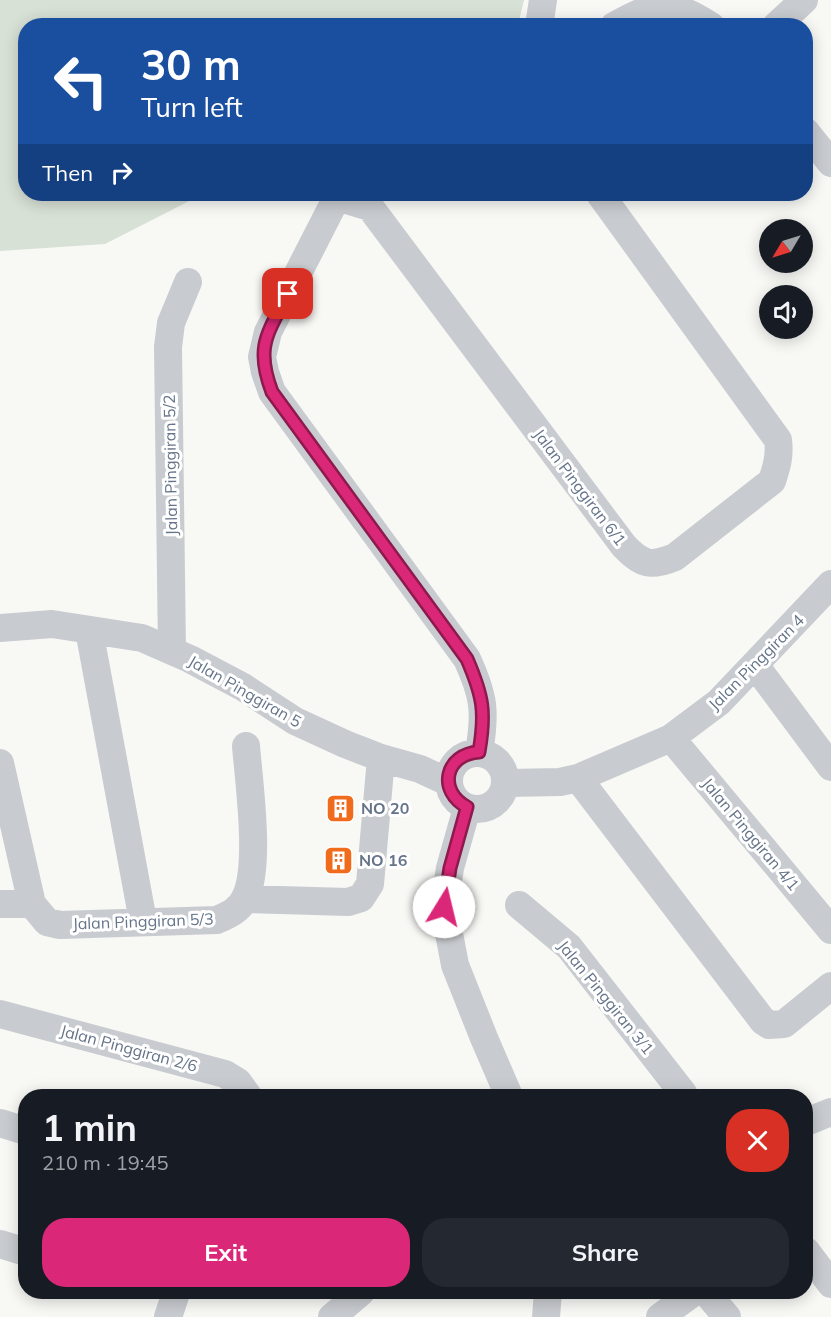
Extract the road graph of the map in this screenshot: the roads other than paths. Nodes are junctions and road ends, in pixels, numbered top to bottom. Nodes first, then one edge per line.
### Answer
1 (543, 0) edge
2 (804, 0) edge
3 (662, 1) edge
4 (706, 14) edge
5 (540, 18) edge
6 (629, 18) edge
7 (785, 18) edge
8 (813, 141) edge
9 (831, 163) edge
10 (336, 201) edge
11 (354, 201) edge
12 (605, 201) edge
13 (188, 282) dead end
14 (829, 590) edge
15 (0, 628) edge
16 (89, 630) junction
17 (171, 651) junction
18 (755, 665) junction
19 (671, 738) junction
20 (246, 746) dead end
21 (479, 752) junction
22 (381, 758) junction
23 (0, 763) edge
24 (831, 766) edge
25 (578, 778) junction
26 (448, 782) junction
27 (505, 783) junction
28 (467, 807) junction
29 (245, 898) junction
30 (0, 904) edge
31 (32, 904) junction
32 (519, 904) dead end
33 (143, 921) junction
34 (831, 930) edge
35 (831, 986) edge
36 (0, 1014) edge
37 (243, 1089) edge
38 (506, 1089) edge
39 (679, 1089) edge
40 (831, 1112) edge
41 (813, 1119) edge
42 (0, 1123) edge
43 (18, 1129) edge
44 (0, 1244) edge
45 (18, 1250) edge
46 (813, 1260) edge
47 (831, 1284) edge
48 (353, 1299) edge
49 (547, 1299) edge
50 (686, 1299) edge
51 (705, 1299) edge
52 (332, 1317) edge
53 (546, 1317) edge
54 (660, 1317) edge
55 (727, 1317) edge

1 - 5 street
2 - 7 street
3 - 4 street
3 - 6 street
8 - 9 street
10 - 21 street
11 - 12 street, Jalan Pinggiran 6/1
13 - 17 street, Jalan Pinggiran 5/2
14 - 18 street, Jalan Pinggiran 4
15 - 16 street, Jalan Pinggiran 5
16 - 17 street, Jalan Pinggiran 5
16 - 33 street
17 - 22 street, Jalan Pinggiran 5
18 - 19 street, Jalan Pinggiran 4
18 - 24 street
19 - 25 street, Jalan Pinggiran 4
19 - 34 street, Jalan Pinggiran 4/1
20 - 29 street
21 - 26 street
21 - 27 street
22 - 26 street, Jalan Pinggiran 5
22 - 29 street
23 - 31 street
25 - 27 street, Jalan Pinggiran 4
25 - 35 street
26 - 28 street
27 - 28 street
28 - 38 street
29 - 33 street, Jalan Pinggiran 5/3
30 - 31 street
31 - 33 street, Jalan Pinggiran 5/3
32 - 39 street, Jalan Pinggiran 3/1
36 - 37 street, Jalan Pinggiran 2/6
40 - 41 street
42 - 43 street
44 - 45 street
46 - 47 street
48 - 52 street
49 - 53 street
50 - 54 street
51 - 55 street

